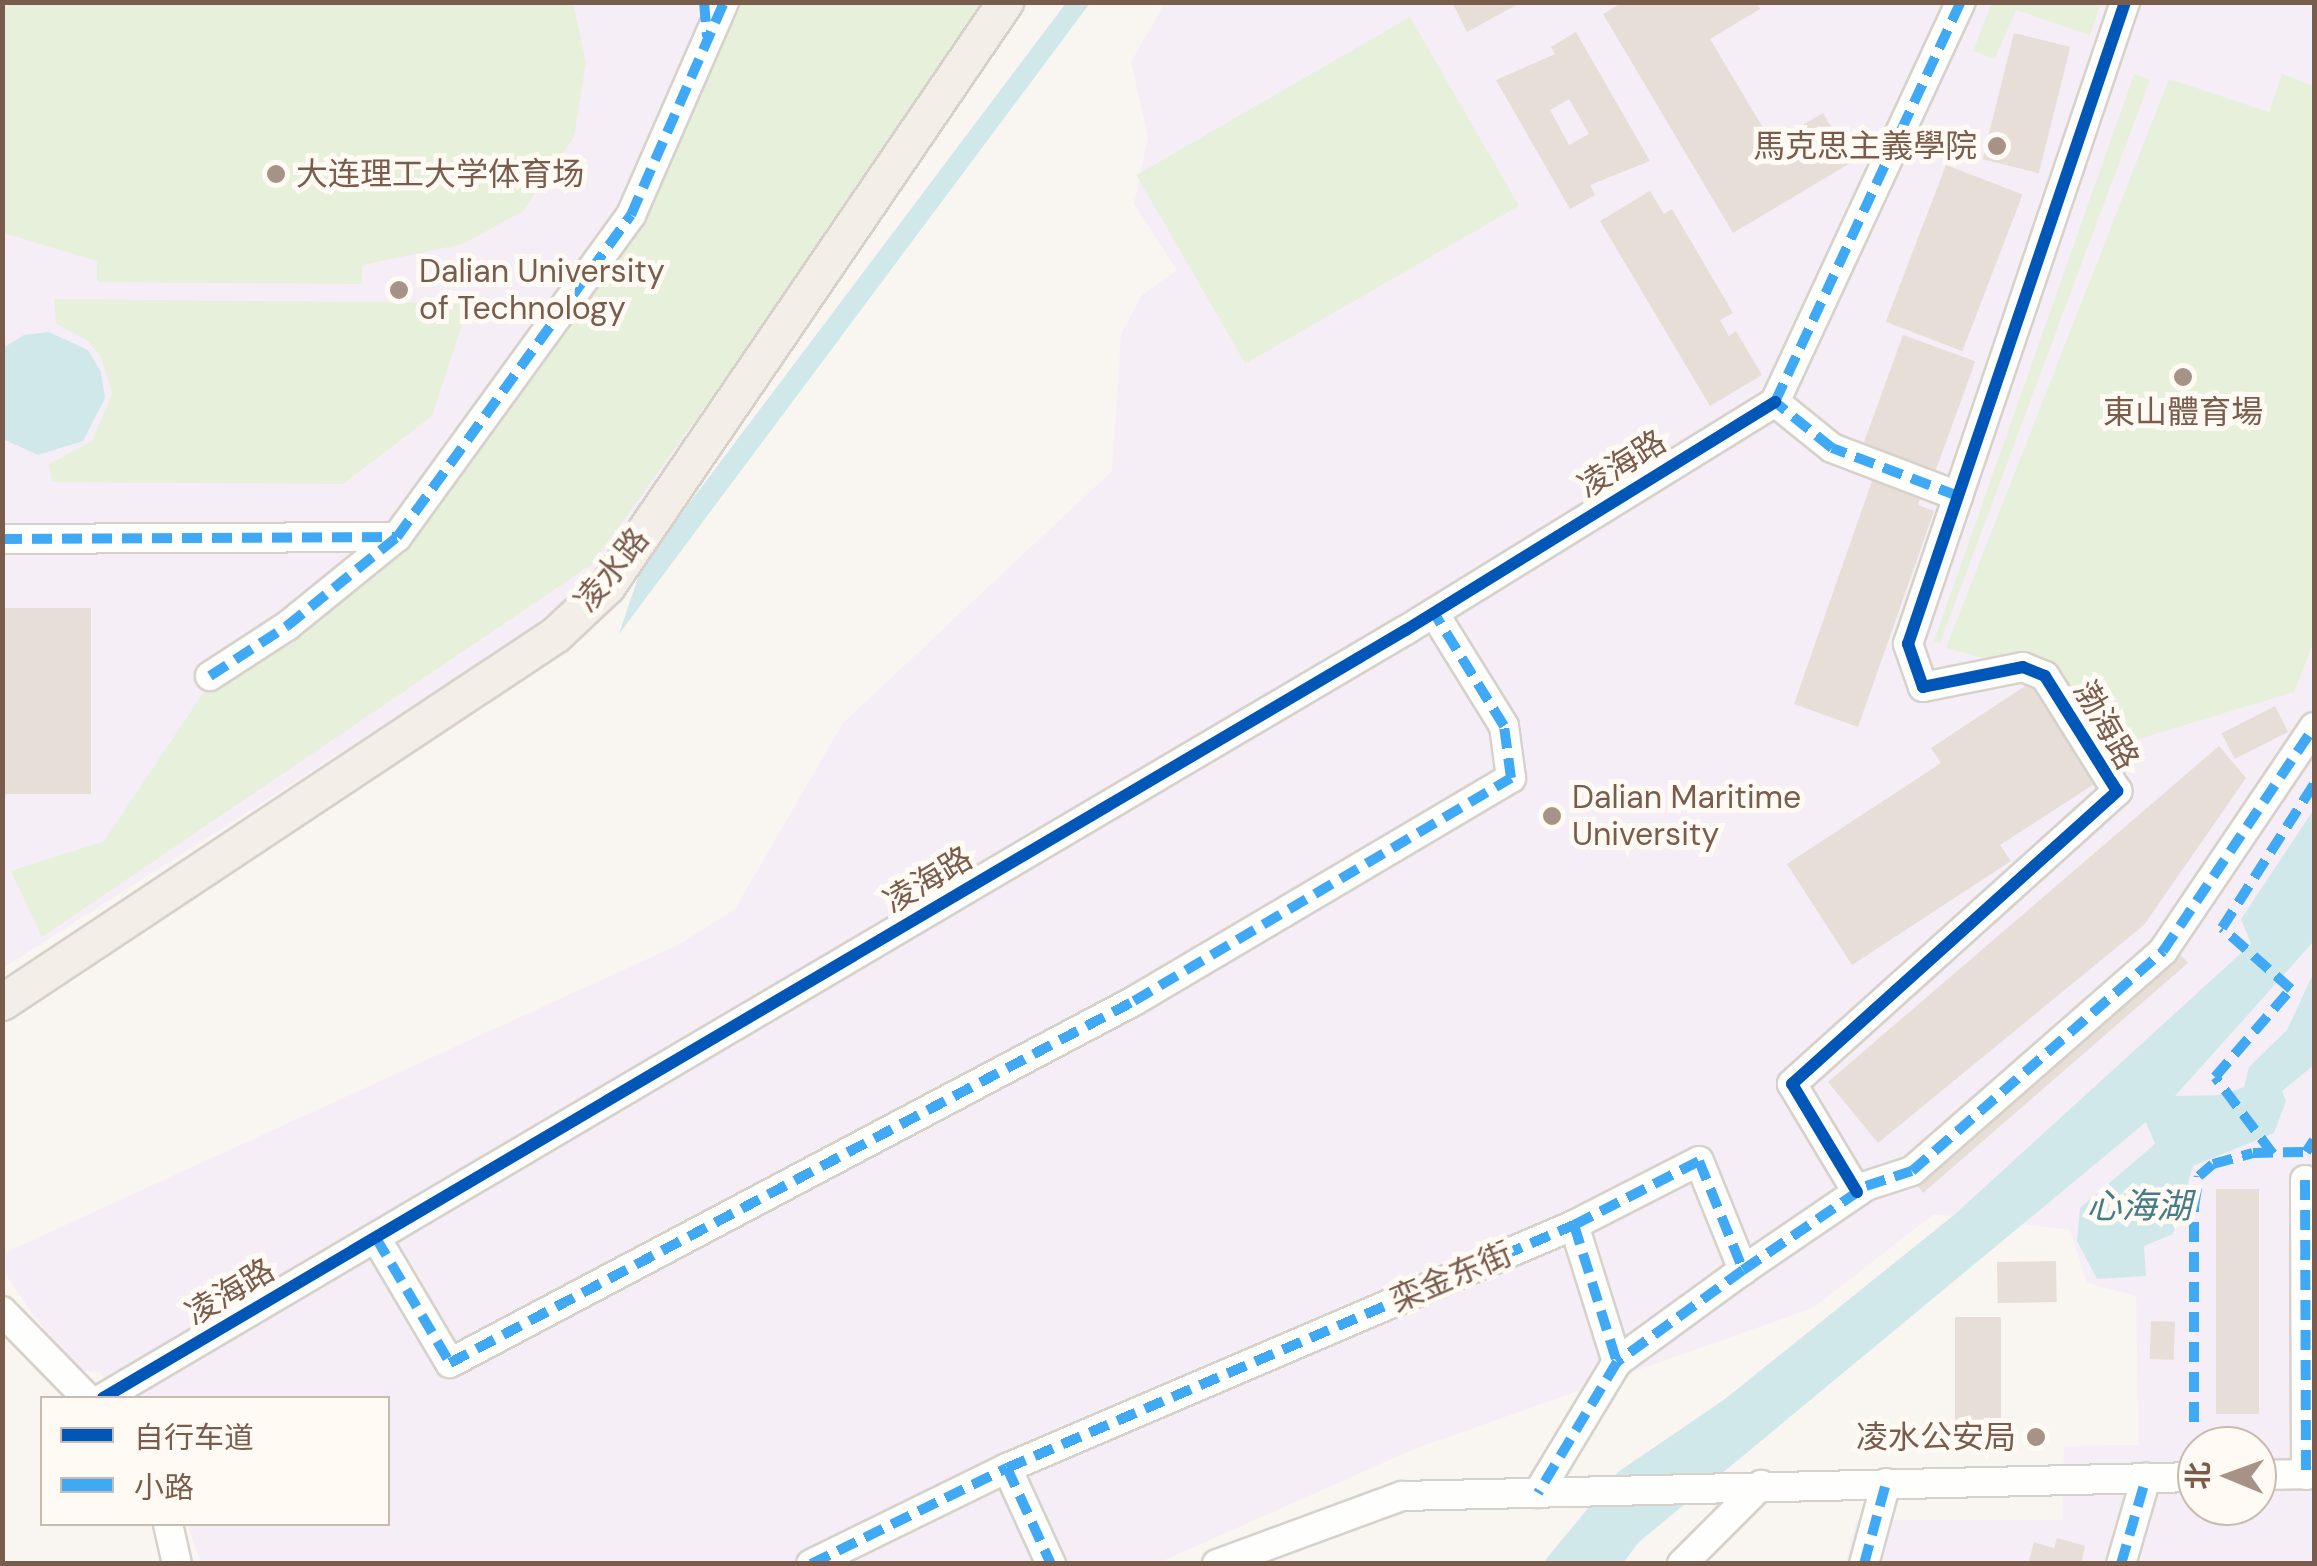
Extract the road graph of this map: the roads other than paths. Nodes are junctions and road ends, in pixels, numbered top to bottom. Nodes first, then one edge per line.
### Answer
1 (704, 2) edge
2 (724, 2) edge
3 (1005, 2) edge
4 (1962, 2) edge
5 (2124, 2) edge
6 (708, 43) junction
7 (1775, 402) junction
8 (1958, 496) junction
9 (397, 538) junction
10 (2, 539) edge
11 (1434, 613) junction
12 (210, 676) dead end
13 (2314, 728) edge
14 (2, 1002) edge
15 (2304, 1180) dead end
16 (1857, 1192) junction
17 (1574, 1225) junction
18 (376, 1238) junction
19 (1743, 1270) junction
20 (2, 1312) edge
21 (1617, 1362) junction
22 (85, 1396) edge
23 (106, 1396) edge
24 (1006, 1468) junction
25 (2310, 1474) edge
26 (2277, 1475) edge
27 (2177, 1477) edge
28 (2146, 1478) junction
29 (1886, 1482) junction
30 (1752, 1485) junction
31 (1550, 1493) junction
32 (168, 1526) edge
33 (177, 1564) edge
34 (811, 1564) edge
35 (1051, 1564) edge
36 (1217, 1564) edge
37 (1682, 1564) edge
38 (1864, 1564) edge
39 (2121, 1564) edge

1 - 6 street
2 - 6 street
3 - 14 main road, 凌水路
4 - 7 street
5 - 8 street, 渤海路
6 - 9 street
7 - 8 street
7 - 11 street, 凌海路
8 - 16 street, 渤海路
9 - 10 street
9 - 12 street
11 - 18 street, 凌海路
11 - 18 street
13 - 16 street
15 - 25 street
16 - 19 street
17 - 19 street, 栾金东街
17 - 21 street
17 - 24 street, 栾金东街
18 - 23 street, 凌海路
19 - 21 street
20 - 22 street
21 - 31 street
24 - 34 street, 栾金东街
24 - 35 street
25 - 26 street
27 - 28 street
28 - 29 street
28 - 39 street
29 - 30 street
29 - 38 street
30 - 31 street
30 - 37 street
31 - 36 street
32 - 33 street

